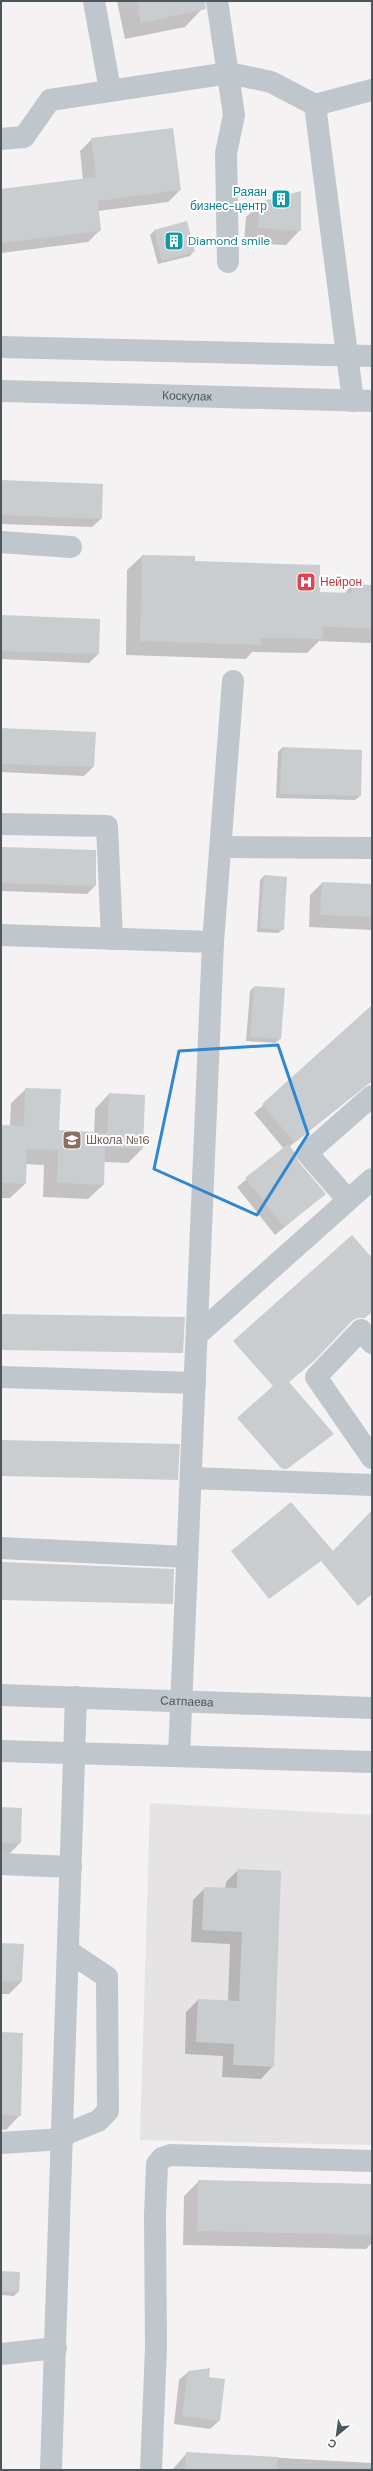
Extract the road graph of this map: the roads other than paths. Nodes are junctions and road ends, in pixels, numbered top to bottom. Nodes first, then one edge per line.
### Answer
1 (94, 1) edge
2 (216, 1) edge
3 (229, 73) junction
4 (110, 90) junction
5 (372, 90) edge
6 (315, 105) junction
7 (1, 139) edge
8 (228, 262) dead end
9 (1, 347) edge
10 (348, 355) junction
11 (372, 356) edge
12 (1, 391) edge
13 (363, 401) edge
14 (1, 542) edge
15 (71, 547) dead end
16 (232, 681) dead end
17 (1, 824) edge
18 (222, 847) junction
19 (372, 848) edge
20 (1, 935) edge
21 (112, 939) junction
22 (214, 942) junction
23 (372, 1096) edge
24 (372, 1179) edge
25 (348, 1200) junction
26 (197, 1335) junction
27 (372, 1343) edge
28 (1, 1377) edge
29 (195, 1383) junction
30 (372, 1458) edge
31 (191, 1478) junction
32 (370, 1480) edge
33 (1, 1548) edge
34 (187, 1557) junction
35 (1, 1695) edge
36 (76, 1697) junction
37 (181, 1701) junction
38 (372, 1708) edge
39 (1, 1751) edge
40 (74, 1753) junction
41 (179, 1756) junction
42 (372, 1762) edge
43 (1, 1864) edge
44 (71, 1867) junction
45 (68, 1951) junction
46 (63, 2137) junction
47 (1, 2143) edge
48 (372, 2162) edge
49 (56, 2348) junction
50 (1, 2354) edge
51 (51, 2470) edge
52 (152, 2470) edge

1 - 4 street
2 - 3 street
3 - 4 street
3 - 6 street
3 - 8 street
4 - 7 street
5 - 6 street
6 - 10 street
9 - 10 street
10 - 11 street
10 - 13 street
12 - 13 street, Коскулак
14 - 15 street
16 - 18 street
17 - 21 street
18 - 19 street
18 - 22 street
20 - 21 street
21 - 22 street
22 - 26 street
23 - 25 street
24 - 25 street
25 - 26 street
26 - 29 street
27 - 30 street
28 - 29 street
29 - 31 street
31 - 32 street
31 - 34 street
33 - 34 street
34 - 37 street
35 - 36 street, Сатпаева
36 - 37 street, Сатпаева
36 - 40 street
37 - 38 street, Сатпаева
37 - 41 street
39 - 40 street
40 - 41 street
40 - 44 street
41 - 42 street
43 - 44 street
44 - 45 street
45 - 46 street
45 - 46 street
46 - 47 street
46 - 49 street
48 - 52 street
49 - 50 street
49 - 51 street

